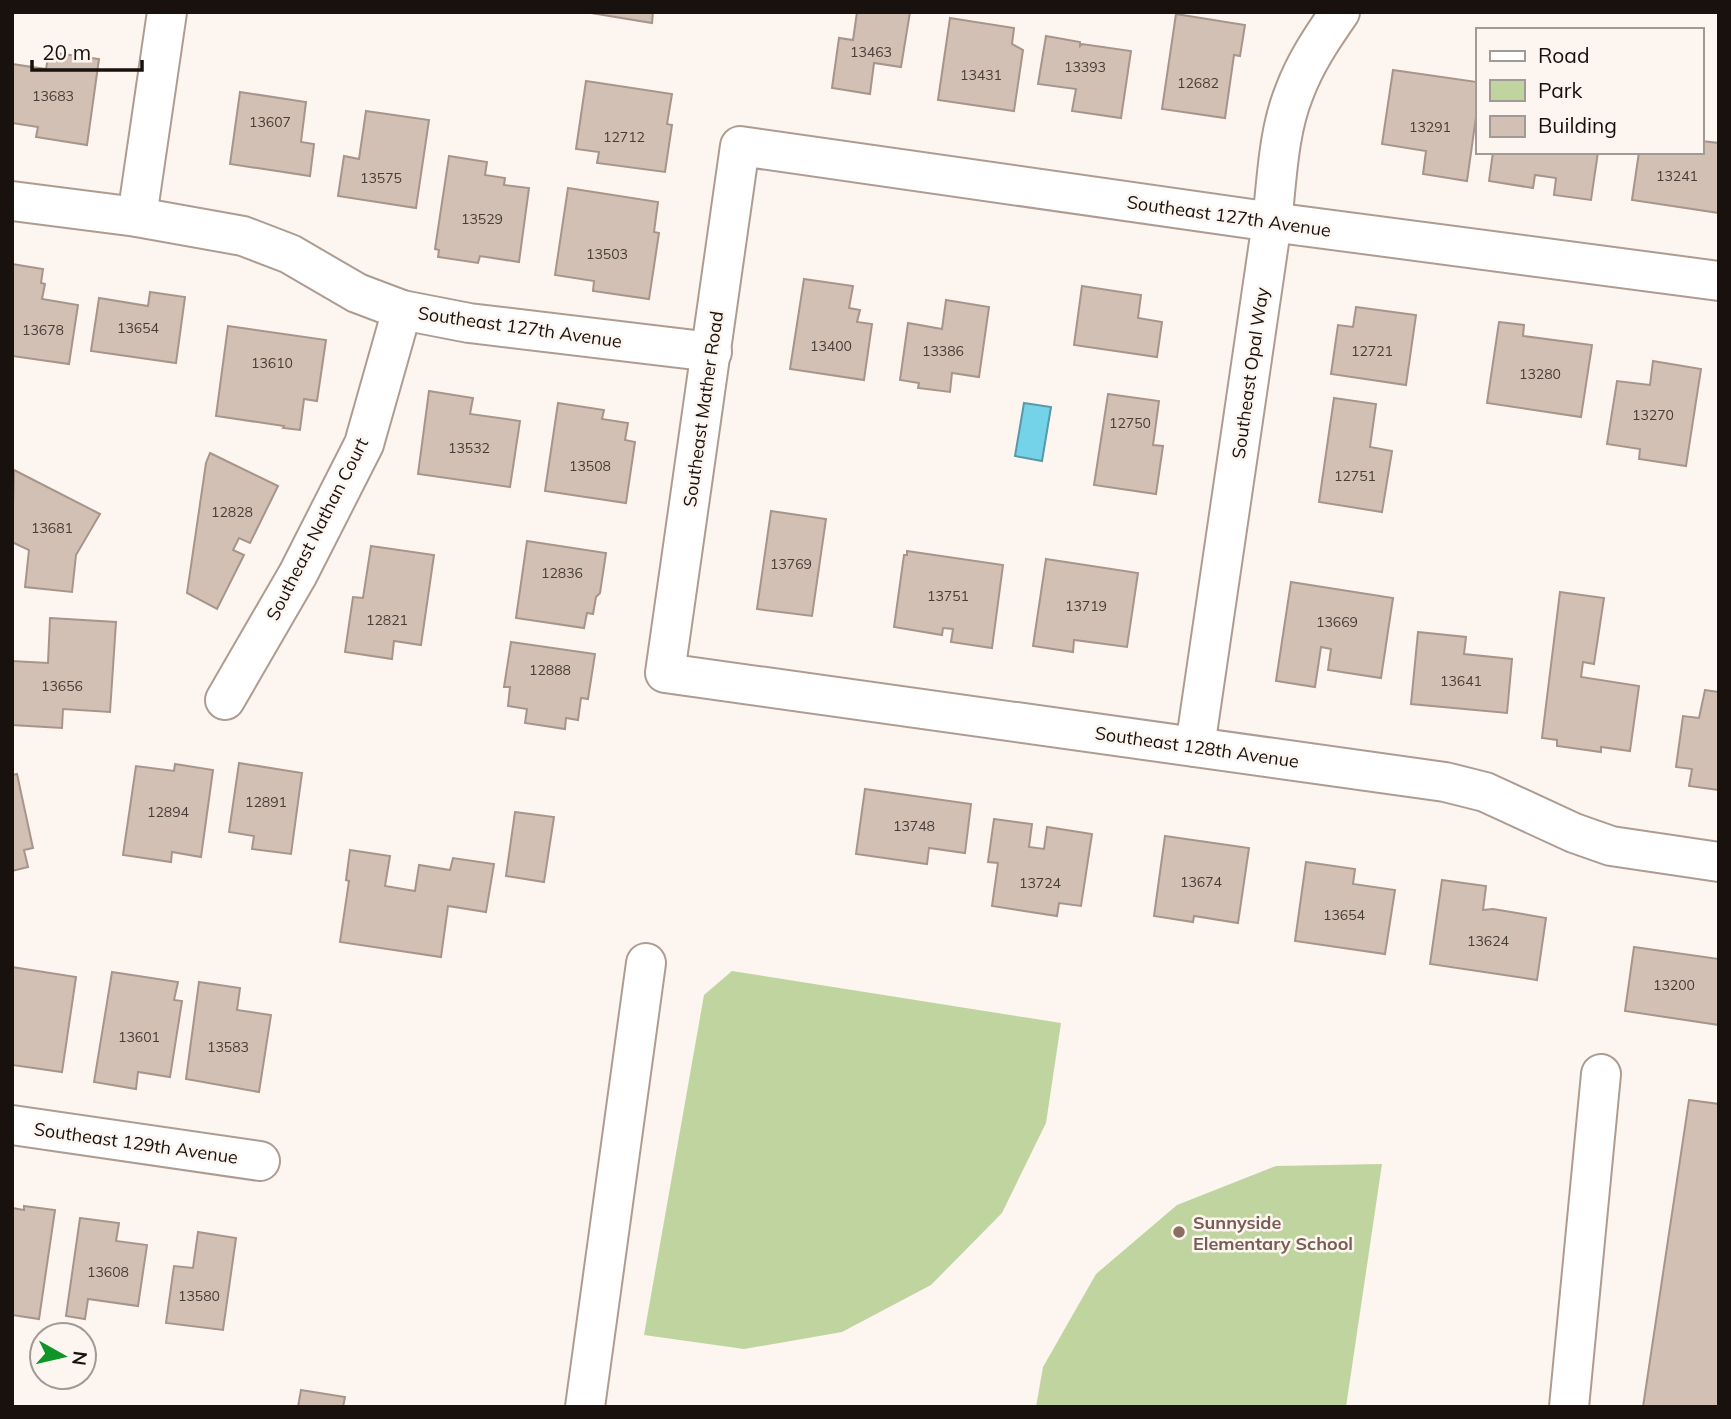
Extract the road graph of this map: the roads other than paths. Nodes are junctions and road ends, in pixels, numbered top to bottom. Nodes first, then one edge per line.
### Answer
1 (167, 12) edge
2 (1340, 12) edge
3 (740, 146) joint
4 (12, 201) edge
5 (137, 217) junction
6 (1272, 222) junction
7 (1719, 281) edge
8 (401, 310) junction
9 (712, 352) junction
10 (665, 673) joint
11 (225, 700) dead end
12 (1195, 747) junction
13 (1719, 862) edge
14 (646, 963) dead end
15 (1601, 1074) dead end
16 (12, 1125) edge
17 (260, 1161) dead end
18 (584, 1407) edge
19 (1569, 1407) edge

1 - 5 street
2 - 6 street, Southeast Opal Way
3 - 6 street, Southeast 127th Avenue
3 - 9 street, Southeast Mather Road
4 - 5 street, Southeast 127th Avenue
5 - 8 street, Southeast 127th Avenue
6 - 7 street, Southeast 127th Avenue
6 - 12 street, Southeast Opal Way
8 - 9 street, Southeast 127th Avenue
8 - 11 street, Southeast Nathan Court
9 - 10 street, Southeast Mather Road
10 - 12 street, Southeast 128th Avenue
12 - 13 street, Southeast 128th Avenue
14 - 18 street
15 - 19 street
16 - 17 street, Southeast 129th Avenue

